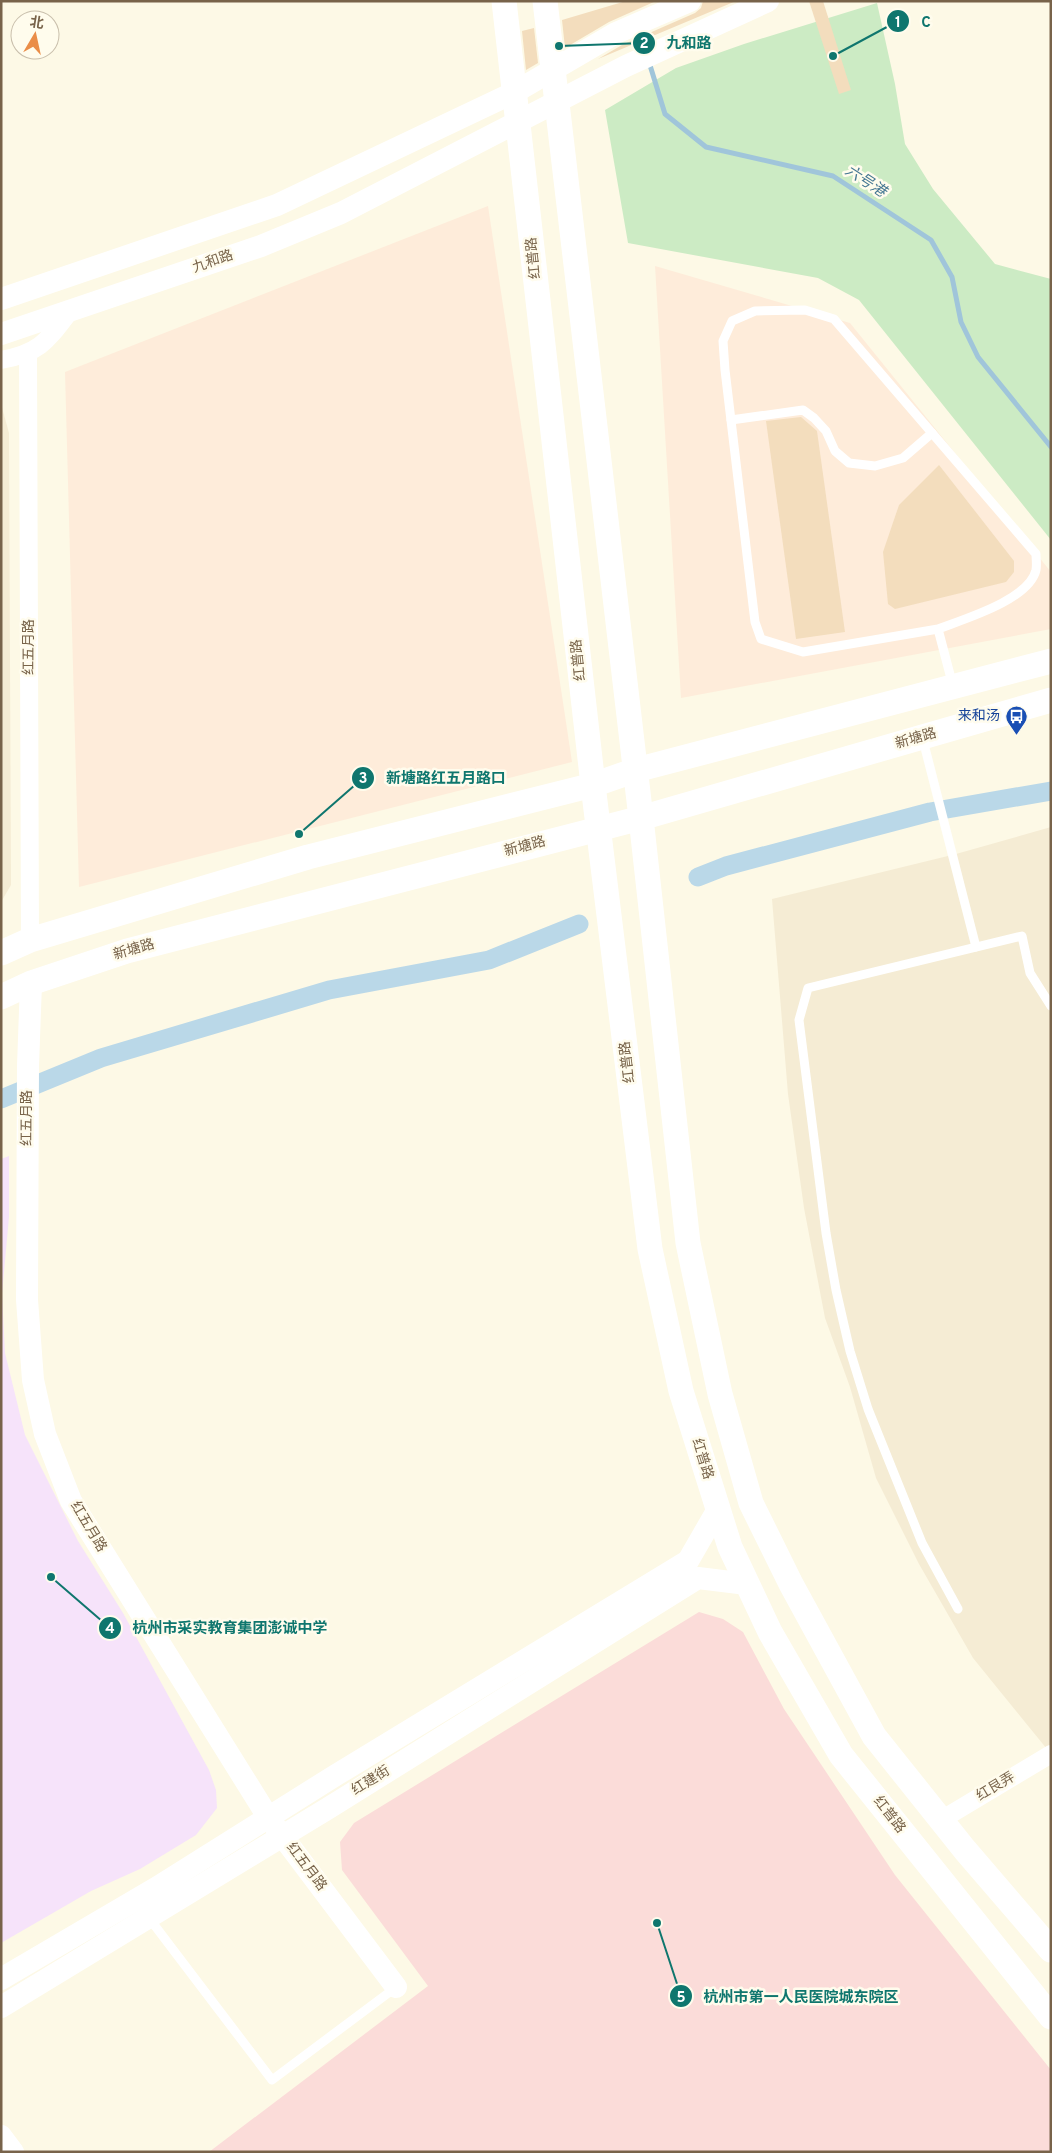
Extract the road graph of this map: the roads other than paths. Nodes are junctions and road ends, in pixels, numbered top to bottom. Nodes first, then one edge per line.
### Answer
1 (504, 1) edge
2 (545, 1) edge
3 (690, 1) edge
4 (768, 1) edge
5 (554, 69) junction
6 (515, 92) junction
7 (558, 102) junction
8 (519, 123) junction
9 (1, 299) edge
10 (70, 310) junction
11 (1, 334) edge
12 (28, 354) junction
13 (1, 360) edge
14 (730, 420) junction
15 (932, 433) junction
16 (938, 629) junction
17 (1051, 661) edge
18 (953, 686) junction
19 (1051, 700) edge
20 (923, 737) junction
21 (636, 770) junction
22 (593, 785) junction
23 (641, 818) junction
24 (600, 828) junction
25 (30, 940) junction
26 (976, 947) junction
27 (1, 953) edge
28 (31, 983) junction
29 (1, 997) edge
30 (1051, 1006) edge
31 (718, 1509) junction
32 (747, 1584) junction
33 (958, 1609) dead end
34 (1051, 1754) edge
35 (268, 1817) junction
36 (942, 1820) junction
37 (283, 1836) junction
38 (148, 1918) junction
39 (1051, 1950) edge
40 (1, 1979) edge
41 (396, 1987) joint
42 (1, 2008) edge
43 (1051, 2016) edge
44 (1, 2136) edge
45 (13, 2152) edge

1 - 6 main road, 红普路
2 - 5 main road
3 - 5 street
4 - 7 street, 九和路
5 - 6 street
5 - 7 main road
6 - 8 main road, 红普路
6 - 9 street
7 - 8 street, 九和路
7 - 21 main road
8 - 10 street, 九和路
8 - 22 main road, 红普路
10 - 11 street, 九和路
10 - 12 street
12 - 13 street
12 - 25 street, 红五月路
14 - 15 lane
14 - 15 lane
14 - 16 lane
15 - 16 lane
16 - 18 lane
17 - 18 main road
18 - 21 main road
19 - 20 main road, 新塘路
20 - 23 main road, 新塘路
20 - 26 lane
21 - 22 main road
21 - 23 main road
22 - 24 main road, 红普路
22 - 25 main road
23 - 24 main road, 新塘路
23 - 36 main road
24 - 28 main road, 新塘路
24 - 31 main road, 红普路
25 - 27 main road
26 - 30 lane
26 - 33 lane
28 - 29 main road, 新塘路
28 - 35 street, 红五月路
31 - 32 main road, 红普路
31 - 35 street, 红建街
32 - 37 street, 红建街
32 - 43 main road, 红普路
34 - 36 street, 红艮弄
35 - 37 street, 红五月路
35 - 40 street, 红建街
36 - 39 main road
37 - 38 street, 红建街
37 - 41 street, 红五月路
38 - 41 lane
38 - 42 street, 红建街
44 - 45 street

